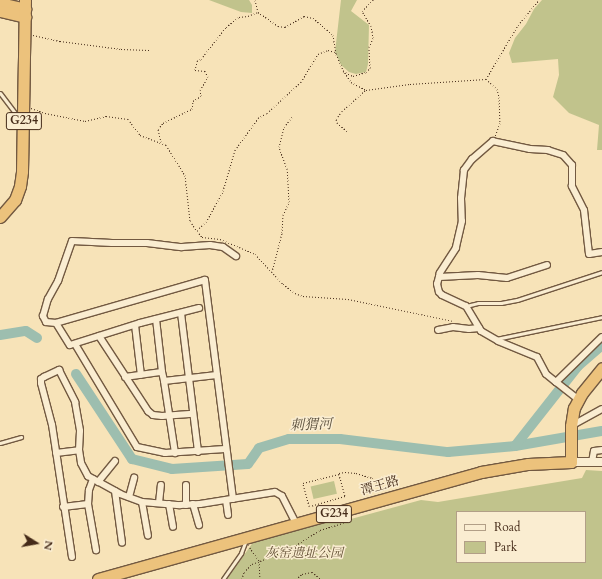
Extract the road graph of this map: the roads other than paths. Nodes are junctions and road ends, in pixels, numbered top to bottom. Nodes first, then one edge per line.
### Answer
1 (0, 3) edge
2 (25, 9) edge
3 (0, 11) edge
4 (0, 93) edge
5 (24, 110) junction
6 (0, 217) edge
7 (602, 252) edge
8 (236, 256) dead end
9 (547, 265) dead end
10 (602, 272) edge
11 (439, 277) junction
12 (466, 306) junction
13 (199, 308) dead end
14 (181, 313) junction
15 (602, 317) edge
16 (156, 320) junction
17 (56, 323) junction
18 (135, 325) junction
19 (479, 328) junction
20 (438, 330) dead end
21 (99, 336) junction
22 (602, 337) edge
23 (495, 339) junction
24 (75, 344) junction
25 (602, 368) edge
26 (162, 372) junction
27 (141, 375) junction
28 (218, 375) junction
29 (125, 377) junction
30 (189, 378) junction
31 (164, 381) junction
32 (556, 382) junction
33 (578, 400) junction
34 (602, 409) edge
35 (193, 414) junction
36 (169, 416) junction
37 (571, 426) junction
38 (21, 438) dead end
39 (0, 443) edge
40 (225, 449) junction
41 (79, 450) junction
42 (602, 450) edge
43 (198, 452) junction
44 (56, 453) junction
45 (175, 453) junction
46 (115, 461) dead end
47 (572, 462) junction
48 (592, 462) junction
49 (602, 462) edge
50 (134, 478) dead end
51 (95, 480) junction
52 (161, 485) dead end
53 (186, 485) dead end
54 (115, 491) junction
55 (129, 497) junction
56 (233, 499) junction
57 (226, 500) junction
58 (142, 502) junction
59 (159, 503) junction
60 (88, 504) junction
61 (169, 504) junction
62 (190, 504) junction
63 (63, 507) junction
64 (228, 515) dead end
65 (296, 524) junction
66 (199, 525) dead end
67 (173, 527) dead end
68 (148, 535) dead end
69 (246, 540) junction
70 (122, 543) dead end
71 (96, 550) dead end
72 (72, 557) dead end
73 (98, 579) edge
74 (223, 579) edge

1 - 2 highway
2 - 3 highway
2 - 5 highway, G234
4 - 5 lane
5 - 6 highway, G234
7 - 11 street
8 - 17 street
9 - 11 street
10 - 12 lane
11 - 12 street
12 - 19 street
13 - 14 street
14 - 16 street
14 - 30 street
15 - 23 lane
16 - 18 street
16 - 26 street
17 - 24 street
17 - 28 street
18 - 21 street
18 - 27 street
19 - 20 street
19 - 23 street
21 - 24 street
21 - 29 street
22 - 32 street
23 - 32 street
24 - 45 street
25 - 33 highway
26 - 27 street
26 - 31 street
27 - 29 street
28 - 30 street
28 - 40 street
29 - 36 street
30 - 31 street
30 - 35 street
31 - 36 street
32 - 33 street
33 - 37 highway
34 - 37 street
35 - 36 street
35 - 43 street
36 - 45 street
37 - 47 highway
38 - 39 lane
40 - 43 street
40 - 56 street
41 - 44 street
41 - 44 street
41 - 51 street
42 - 48 street
43 - 45 street
44 - 63 street
46 - 51 street
47 - 48 main road
47 - 65 highway, 潭王路 / G234
48 - 49 main road
50 - 55 street
51 - 54 street
51 - 60 street
52 - 59 street
53 - 62 street
54 - 55 street
54 - 70 street
55 - 58 street
56 - 57 street
56 - 65 street
57 - 62 street
57 - 64 street
58 - 59 street
58 - 68 street
59 - 61 street
60 - 63 street
60 - 71 street
61 - 62 street
61 - 67 street
62 - 66 street
63 - 72 street
65 - 69 highway, 潭王路 / G234
69 - 73 highway, 潭王路 / G234
69 - 74 lane

